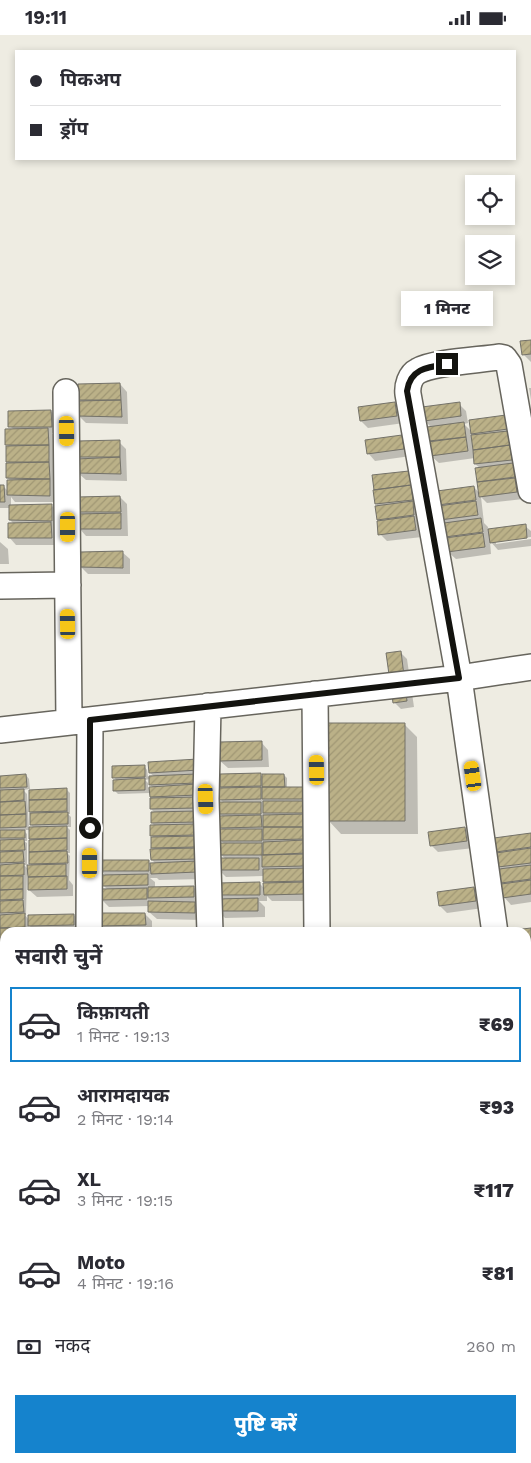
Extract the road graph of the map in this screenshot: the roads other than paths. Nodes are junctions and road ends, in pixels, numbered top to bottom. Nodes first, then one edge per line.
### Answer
1 (66, 392) dead end
2 (531, 490) edge
3 (68, 585) junction
4 (0, 586) edge
5 (531, 667) edge
6 (459, 678) junction
7 (315, 694) junction
8 (208, 706) junction
9 (80, 721) junction
10 (0, 730) edge
11 (90, 927) edge
12 (210, 927) edge
13 (318, 927) edge
14 (494, 927) edge

1 - 3 street
2 - 6 street
3 - 4 street
3 - 9 street
5 - 6 street
6 - 7 street
6 - 14 street
7 - 8 street
7 - 13 street
8 - 9 street
8 - 12 street
9 - 10 street
9 - 11 street

